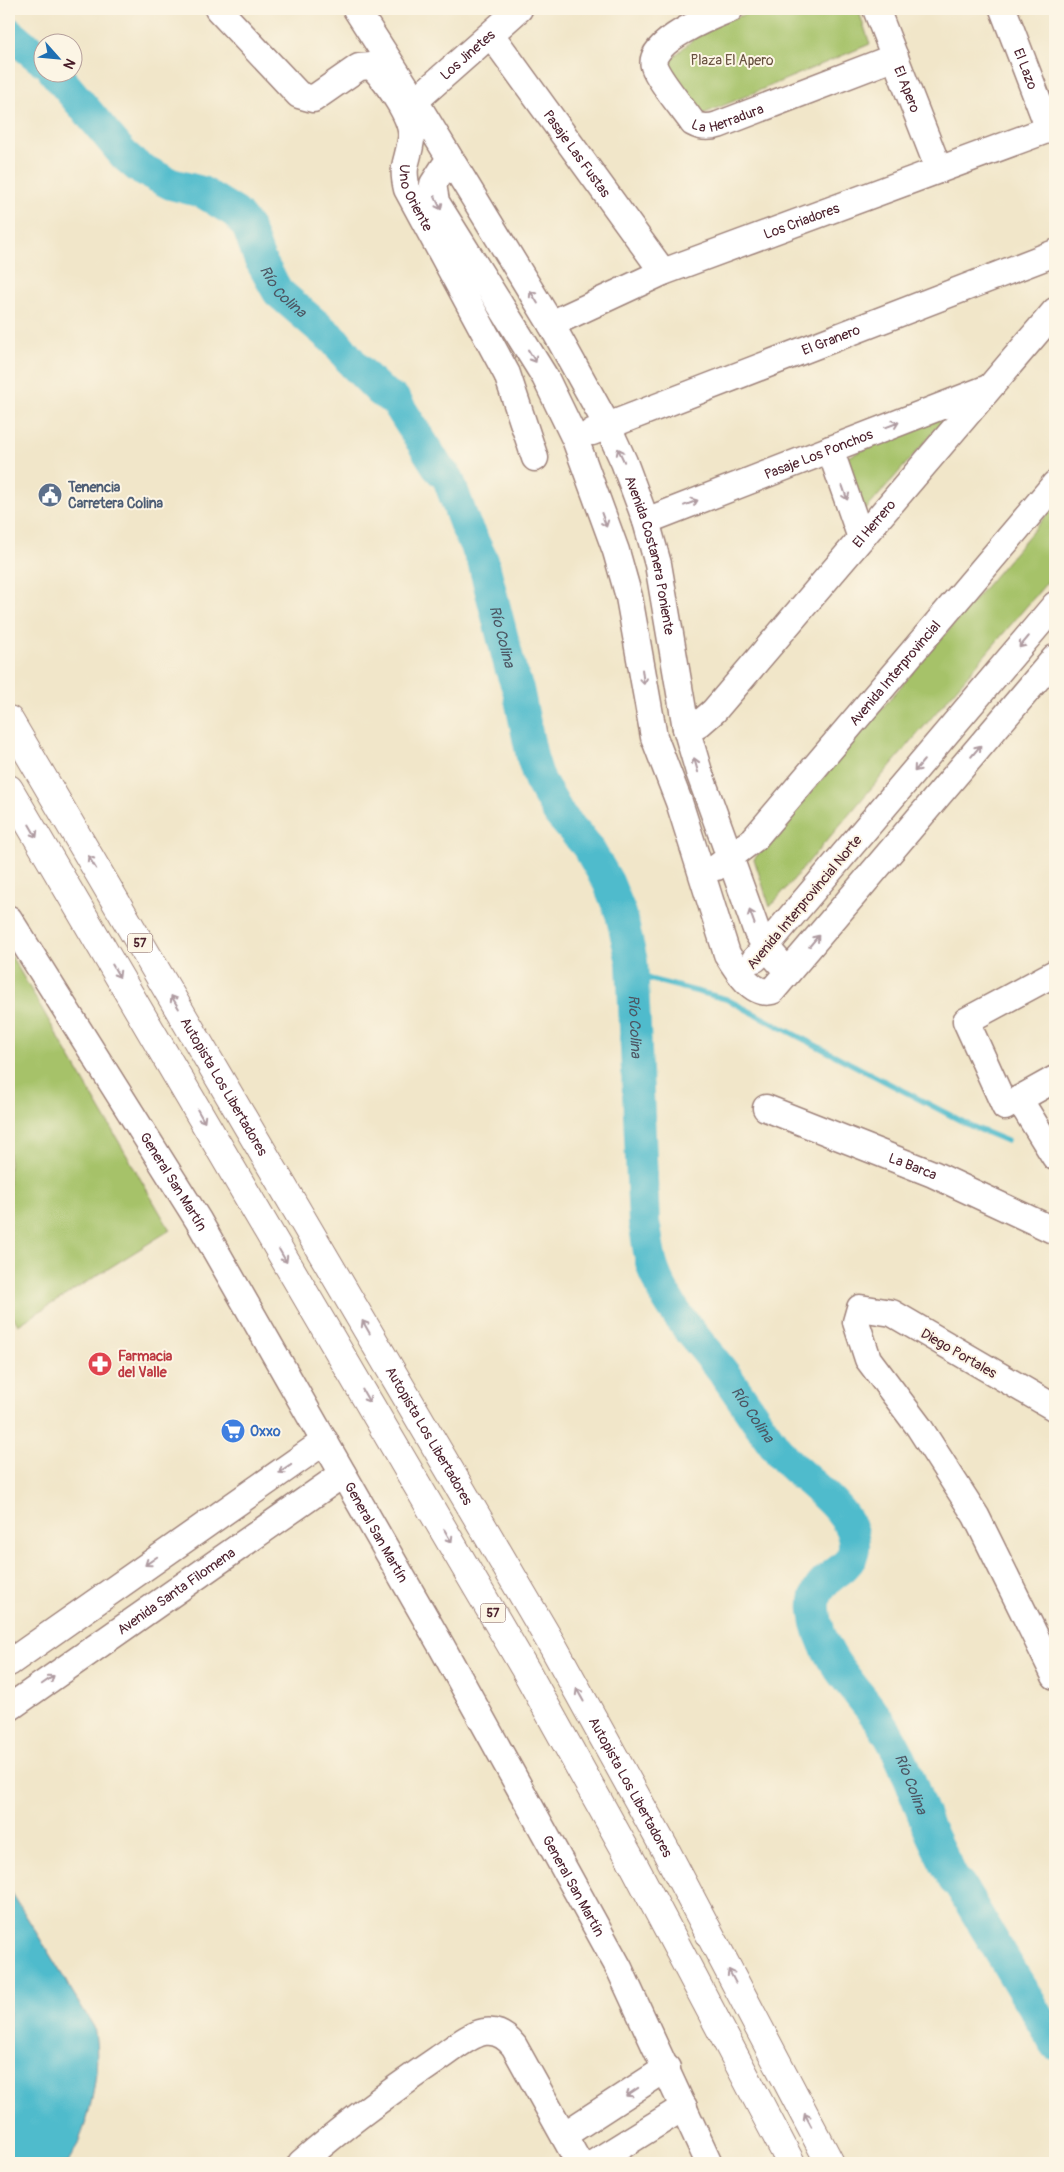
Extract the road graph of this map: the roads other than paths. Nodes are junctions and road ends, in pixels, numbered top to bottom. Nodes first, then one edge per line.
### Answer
1 (218, 9) edge
2 (356, 9) edge
3 (519, 9) edge
4 (730, 9) edge
5 (876, 9) edge
6 (1003, 9) edge
7 (492, 36) junction
8 (895, 57) junction
9 (415, 101) junction
10 (1052, 128) edge
11 (451, 162) junction
12 (939, 170) junction
13 (1055, 253) edge
14 (663, 272) junction
15 (1055, 311) edge
16 (550, 324) junction
17 (990, 387) junction
18 (607, 425) junction
19 (575, 439) junction
20 (830, 449) junction
21 (535, 458) dead end
22 (1055, 484) edge
23 (646, 521) junction
24 (861, 538) junction
25 (1055, 605) edge
26 (1055, 658) edge
27 (9, 720) edge
28 (686, 728) junction
29 (9, 789) edge
30 (730, 859) junction
31 (703, 877) junction
32 (9, 919) edge
33 (15, 937) edge
34 (766, 947) junction
35 (788, 972) junction
36 (1055, 973) edge
37 (742, 975) junction
38 (1055, 1079) edge
39 (1012, 1103) junction
40 (766, 1108) dead end
41 (1055, 1157) edge
42 (1055, 1231) edge
43 (1055, 1408) edge
44 (325, 1441) junction
45 (343, 1474) junction
46 (9, 1663) edge
47 (1055, 1676) edge
48 (9, 1708) edge
49 (667, 2068) junction
50 (684, 2107) junction
51 (573, 2155) edge
52 (301, 2163) edge
53 (709, 2163) edge
54 (791, 2163) edge
55 (830, 2163) edge

1 - 21 street, Uno Oriente
2 - 9 street, Avenida Costanera Poniente
3 - 7 street, Los Jinetes
4 - 8 street, La Herradura
5 - 8 street, El Apero
6 - 10 street, El Lazo
7 - 9 street, Los Jinetes
7 - 14 street, Pasaje Las Fustas
8 - 12 street, El Apero
9 - 11 street, Avenida Costanera Poniente
10 - 12 street, Los Criadores
16 -> 11 street, Avenida Costanera Poniente
11 -> 19 street
12 - 14 street, Los Criadores
13 - 18 street, El Granero
14 - 16 street, Los Criadores
15 - 17 street, El Herrero
16 - 18 street, Avenida Costanera Poniente
20 -> 17 street, Pasaje Los Ponchos
17 - 24 street, El Herrero
18 - 19 street, El Granero
23 -> 18 street, Avenida Costanera Poniente
19 -> 31 street
23 -> 20 street, Pasaje Los Ponchos
20 -> 24 street
22 - 30 street, Avenida Interprovincial
23 - 28 street, Avenida Costanera Poniente
24 - 28 street, El Herrero
25 -> 34 street, Avenida Interprovincial Norte
35 -> 26 street, Avenida Interprovincial Norte
55 -> 27 highway, Autopista Los Libertadores / 57
30 -> 28 street, Avenida Costanera Poniente
29 -> 54 highway, 57
30 - 31 street, Avenida Interprovincial
34 -> 30 street, Avenida Costanera Poniente
31 - 37 street
32 - 33 street, General San Martín
33 - 44 street, General San Martín
34 - 35 street, Avenida Costanera Poniente
34 - 37 street, Avenida Interprovincial Norte
35 - 37 street, Avenida Interprovincial Norte
36 - 39 street
38 - 39 street
39 - 41 street
40 - 42 street, La Barca
43 - 47 street, Diego Portales
44 - 45 street, General San Martín
44 -> 46 street
48 -> 45 street, Avenida Santa Filomena
45 - 49 street, General San Martín
49 - 50 street, General San Martín
49 -> 51 street
50 - 51 street
50 - 53 street, General San Martín
51 - 52 street

